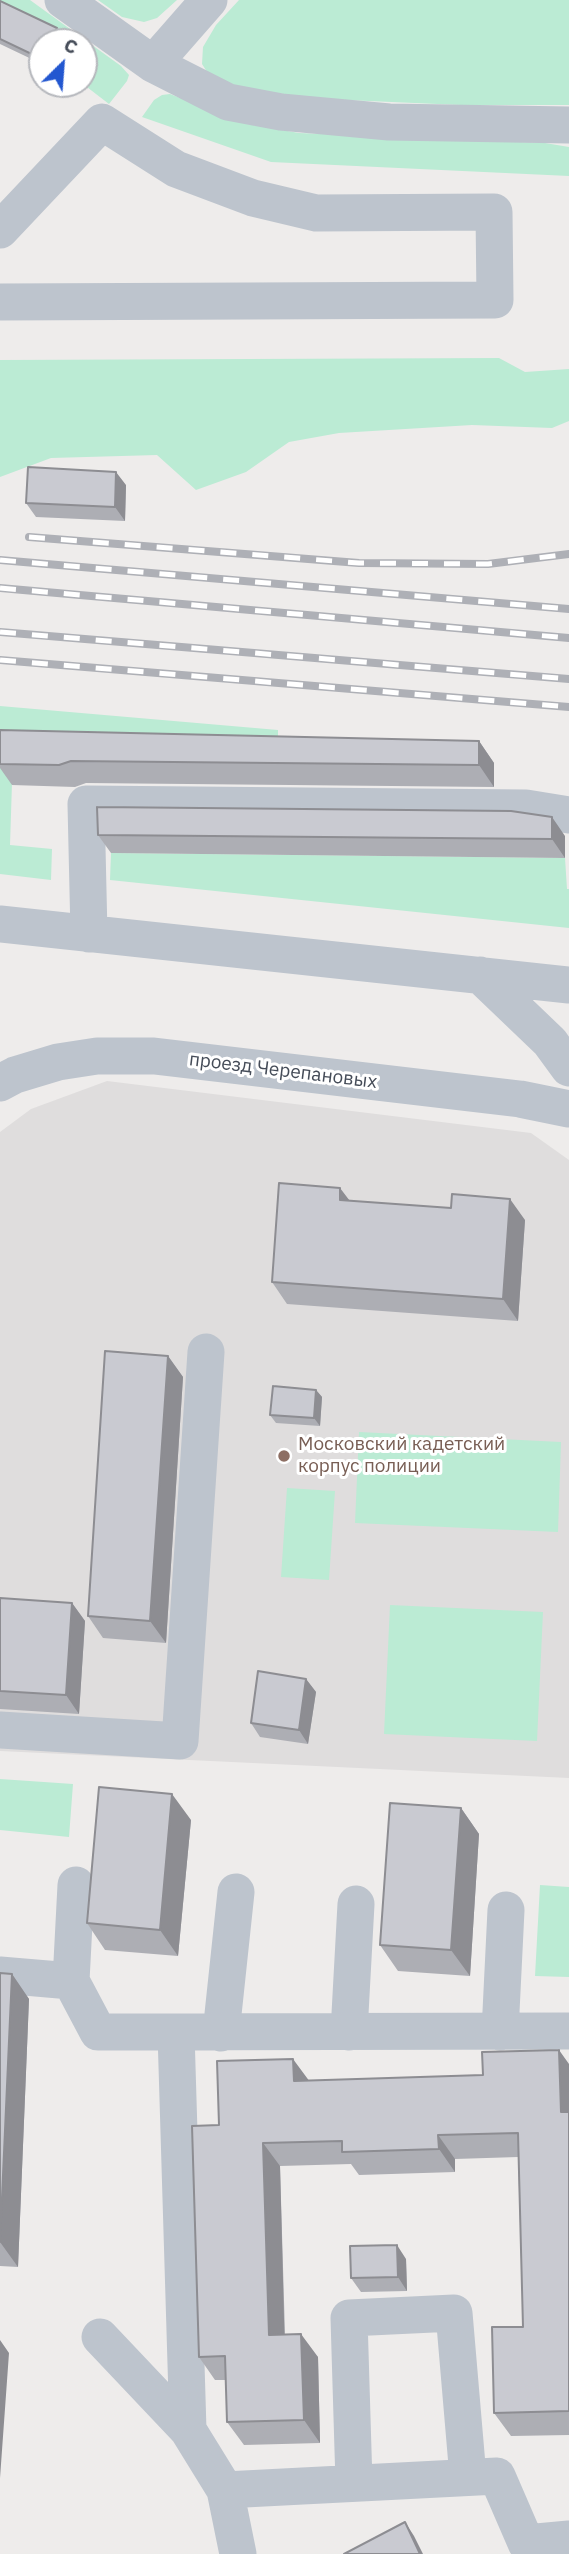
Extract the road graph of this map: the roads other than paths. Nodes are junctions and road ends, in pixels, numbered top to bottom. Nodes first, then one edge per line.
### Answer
1 (63, 0) edge
2 (208, 0) edge
3 (153, 64) junction
4 (569, 125) edge
5 (0, 230) edge
6 (0, 302) edge
7 (569, 815) edge
8 (0, 924) edge
9 (89, 934) junction
10 (480, 975) junction
11 (569, 985) edge
12 (569, 1068) edge
13 (0, 1083) edge
14 (569, 1109) edge
15 (205, 1352) dead end
16 (0, 1730) edge
17 (76, 1885) dead end
18 (236, 1892) dead end
19 (356, 1904) dead end
20 (506, 1910) dead end
21 (0, 1975) edge
22 (72, 1980) junction
23 (569, 2031) edge
24 (349, 2032) junction
25 (500, 2032) junction
26 (176, 2033) junction
27 (221, 2033) junction
28 (100, 2337) dead end
29 (188, 2430) junction
30 (468, 2477) junction
31 (354, 2483) junction
32 (225, 2490) junction
33 (569, 2539) edge
34 (237, 2554) edge

1 - 3 street
2 - 3 street
3 - 4 street
5 - 6 street
7 - 9 street
8 - 9 street
9 - 10 street
10 - 11 street
10 - 12 street
13 - 14 street, проезд Черепановых
15 - 16 street
17 - 22 street
18 - 27 street
19 - 24 street
20 - 25 street
21 - 22 street
22 - 26 street
23 - 25 street
24 - 25 street
24 - 27 street
26 - 27 street
26 - 29 street
28 - 29 street
29 - 32 street
30 - 31 street
30 - 31 street
30 - 33 street
31 - 32 street
32 - 34 street

